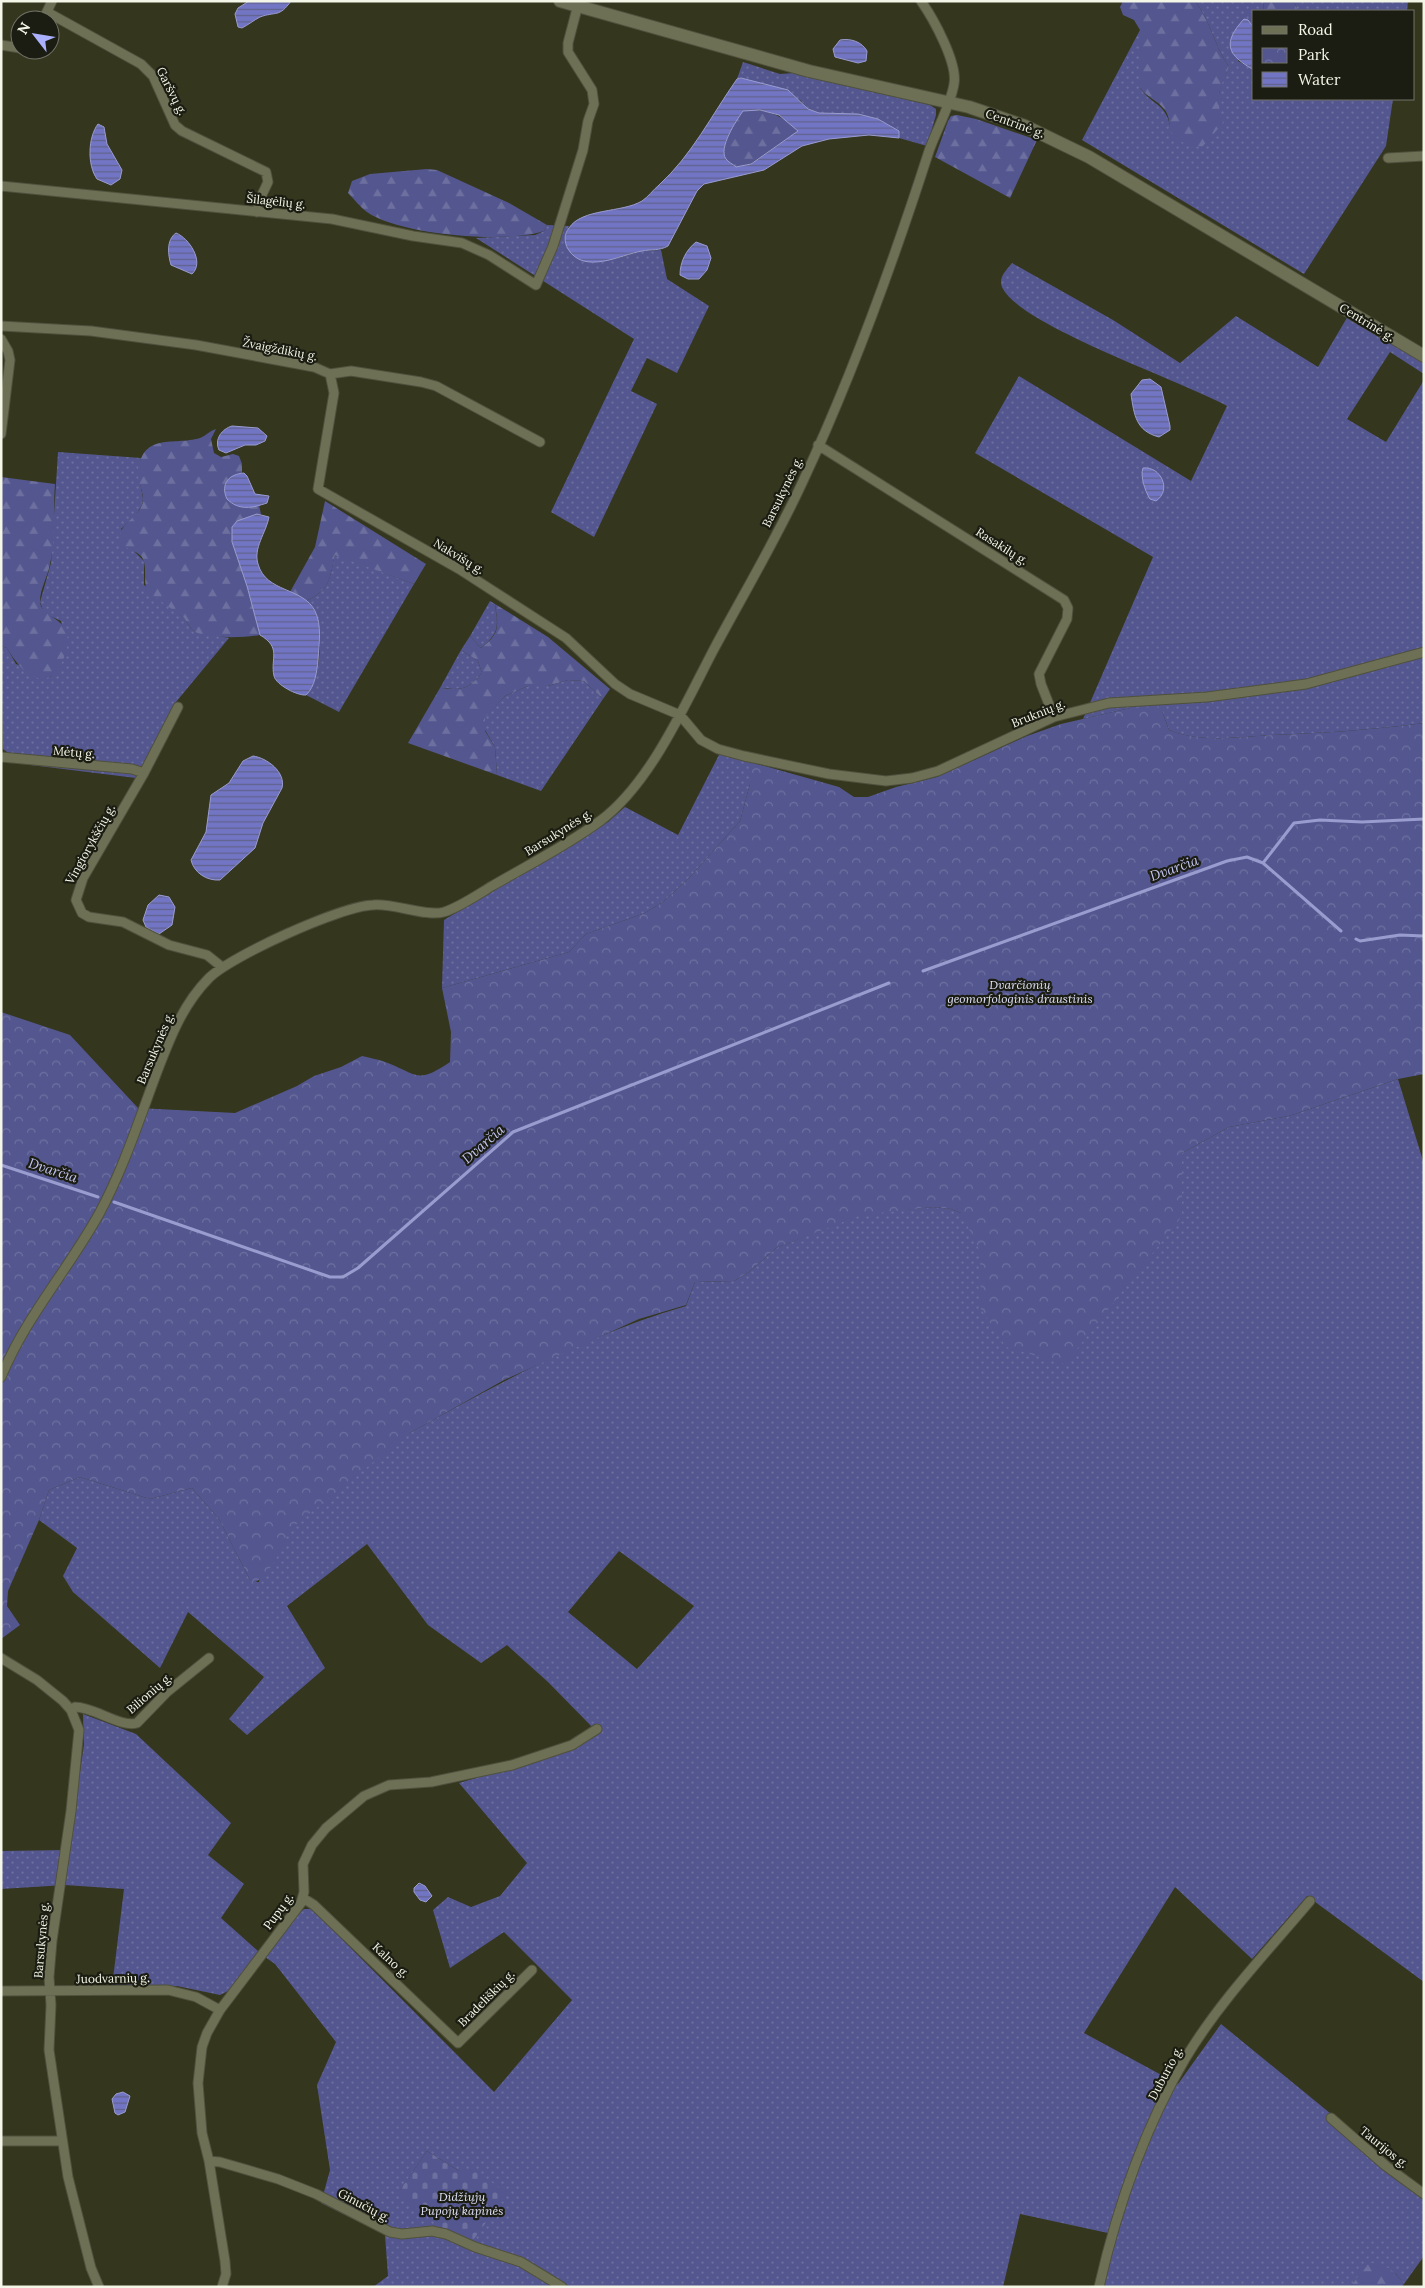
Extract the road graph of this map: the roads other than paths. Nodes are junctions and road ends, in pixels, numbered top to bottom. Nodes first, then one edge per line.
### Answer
1 (560, 1) edge
2 (921, 1) edge
3 (579, 4) edge
4 (60, 24) edge
5 (948, 102) junction
6 (1424, 156) edge
7 (1388, 158) dead end
8 (1, 186) edge
9 (257, 212) junction
10 (1, 326) edge
11 (1, 339) edge
12 (1424, 356) edge
13 (330, 374) junction
14 (1, 434) edge
15 (540, 442) dead end
16 (818, 445) junction
17 (1424, 652) edge
18 (178, 707) dead end
19 (680, 715) junction
20 (1054, 718) junction
21 (1, 757) edge
22 (144, 773) junction
23 (222, 967) junction
24 (1, 1377) edge
25 (1, 1658) edge
26 (209, 1658) dead end
27 (71, 1710) junction
28 (597, 1729) dead end
29 (303, 1898) junction
30 (1310, 1901) dead end
31 (532, 1970) dead end
32 (50, 1991) junction
33 (1, 1992) edge
34 (220, 2010) junction
35 (458, 2043) joint
36 (1330, 2118) dead end
37 (1, 2141) edge
38 (62, 2141) junction
39 (209, 2161) junction
40 (1424, 2194) edge
41 (99, 2287) edge
42 (222, 2287) edge
43 (562, 2287) edge
44 (1099, 2287) edge

1 - 3 main road, Centrinė g.
2 - 5 street, Barsukynės g.
3 - 5 main road, Centrinė g.
3 - 9 street, Šilagėlių g.
4 - 9 street, Garšvų g.
5 - 12 main road, Centrinė g.
5 - 16 street, Barsukynės g.
6 - 7 street
8 - 9 street, Šilagėlių g.
10 - 13 street, Žvaigždikių g.
11 - 14 street
13 - 15 street, Žvaigždikių g.
13 - 19 street, Nakvišų g.
16 - 19 street, Barsukynės g.
16 - 20 street, Rasakilų g.
17 - 20 street, Bruknių g.
18 - 22 street, Vingiorykščių g.
19 - 20 street, Bruknių g.
19 - 23 street, Barsukynės g.
21 - 22 street, Mėtų g.
22 - 23 street, Vingiorykščių g.
23 - 24 street, Barsukynės g.
25 - 27 street, Barsukynės g.
26 - 27 street, Bilionių g.
27 - 32 street, Barsukynės g.
28 - 29 street, Pupų g.
29 - 34 street, Pupų g.
29 - 35 street, Kalno g.
30 - 44 street, Duburio g.
31 - 35 street, Bradeliškių g.
32 - 33 street, Juodvarnių g.
32 - 34 street, Juodvarnių g.
32 - 38 street, Barsukynės g.
34 - 39 street, Pupų g.
36 - 40 street, Taurijos g.
37 - 38 street
38 - 41 street, Barsukynės g.
39 - 42 street, Pupų g.
39 - 43 street, Ginučių g.

